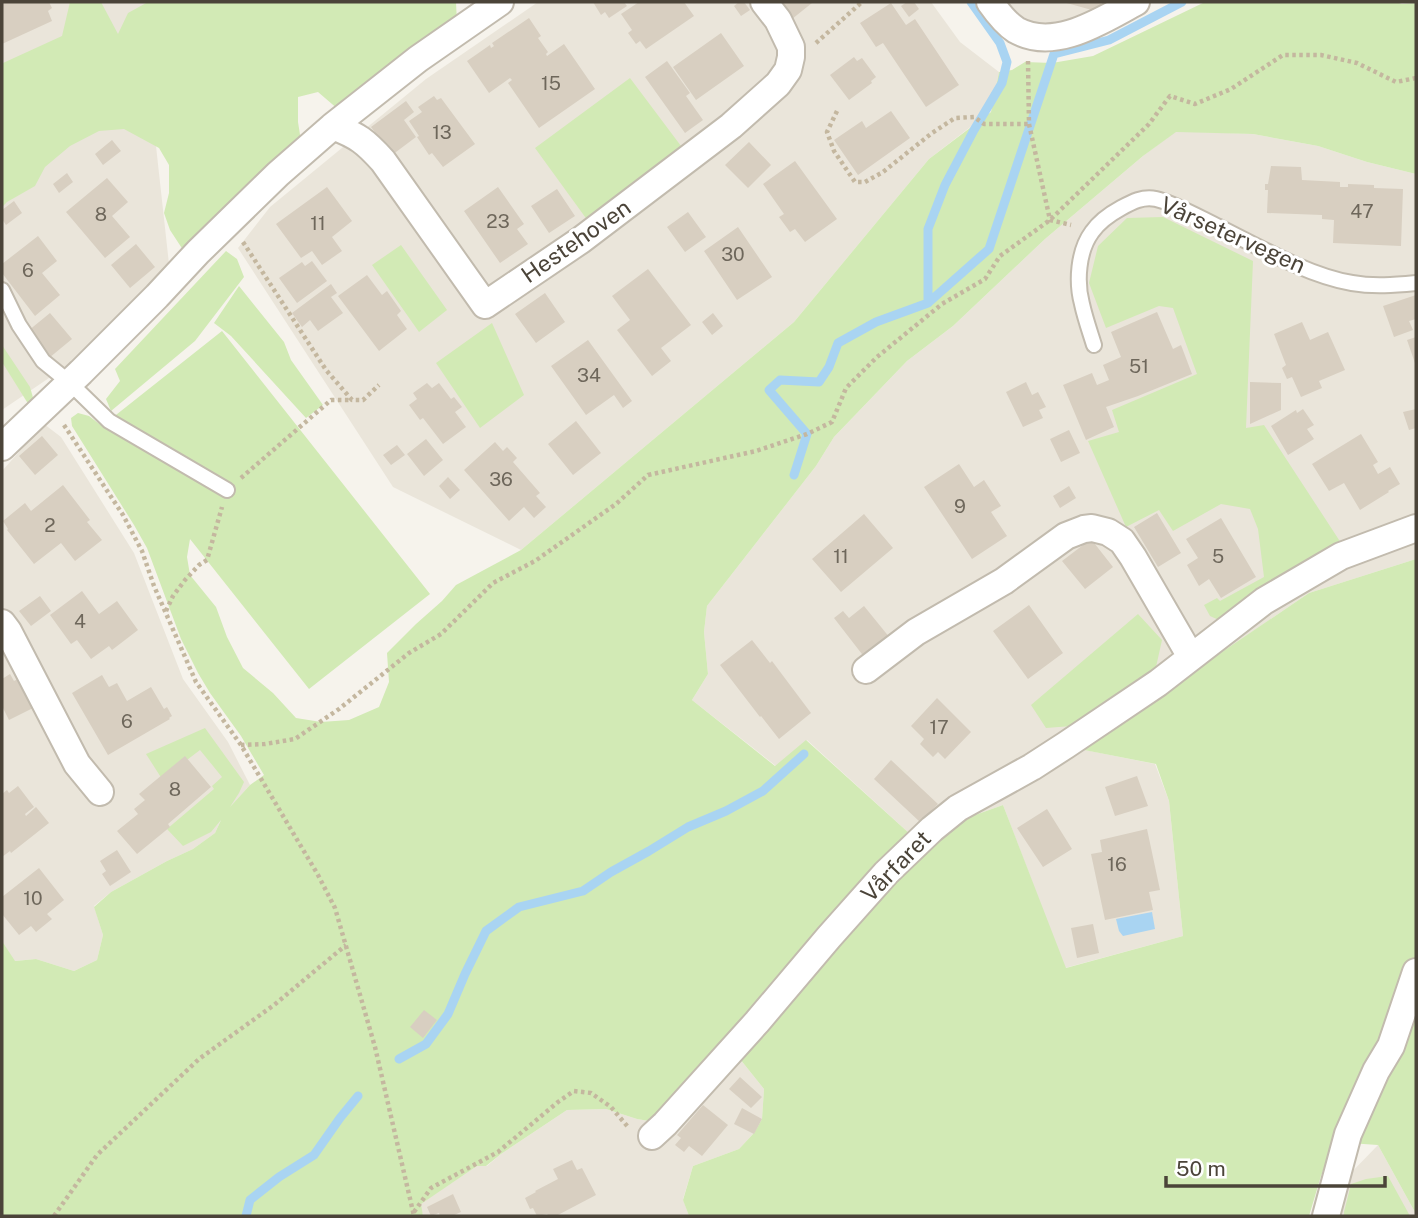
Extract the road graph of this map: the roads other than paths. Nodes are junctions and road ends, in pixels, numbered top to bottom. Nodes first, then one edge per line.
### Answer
1 (500, 2) edge
2 (764, 2) edge
3 (989, 2) edge
4 (1136, 2) edge
5 (333, 126) junction
6 (1416, 284) edge
7 (2, 290) edge
8 (1094, 345) dead end
9 (69, 383) junction
10 (2, 447) edge
11 (227, 490) dead end
12 (1416, 527) edge
13 (2, 623) edge
14 (1191, 657) junction
15 (866, 670) dead end
16 (100, 792) dead end
17 (1416, 972) edge
18 (640, 1132) road end
19 (1326, 1216) edge

1 - 5 street
2 - 5 street, Hestehoven
3 - 4 street
5 - 9 street
6 - 8 lane, Vårsetervegen
7 - 9 lane
9 - 10 street
9 - 11 lane
12 - 14 street, Vårfaret
13 - 16 street
14 - 15 street
14 - 18 street, Vårfaret
17 - 19 street

